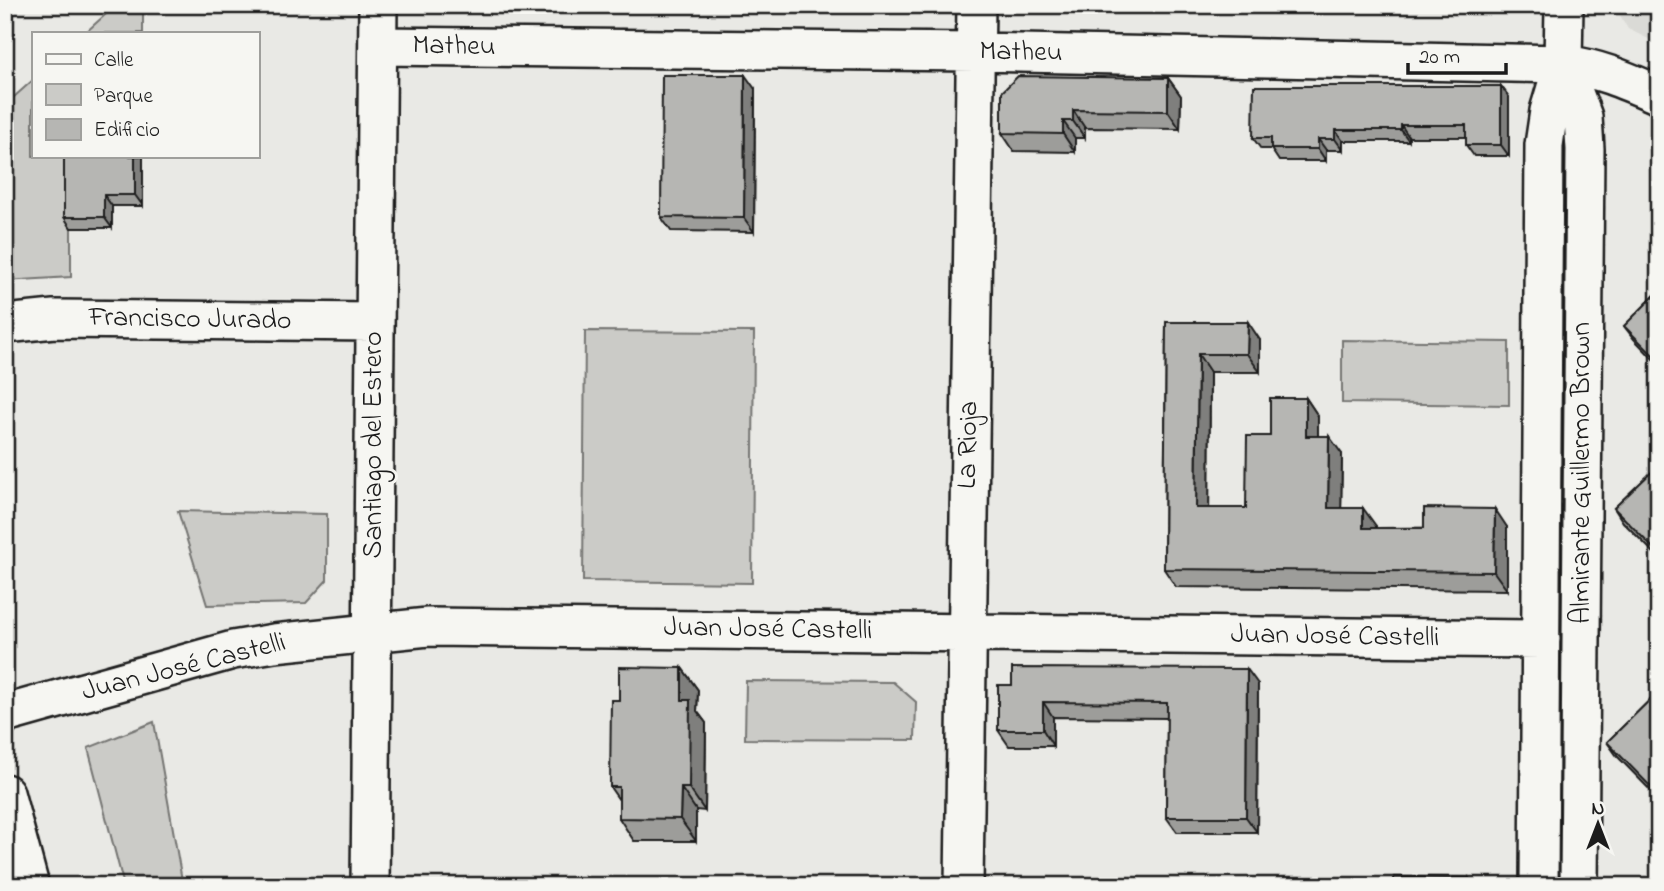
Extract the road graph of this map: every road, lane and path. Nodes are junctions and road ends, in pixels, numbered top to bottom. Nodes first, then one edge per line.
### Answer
1 (378, 5) edge
2 (976, 5) edge
3 (1564, 5) edge
4 (377, 46) junction
5 (975, 52) junction
6 (1563, 64) junction
7 (1659, 95) edge
8 (375, 322) junction
9 (5, 324) edge
10 (966, 632) junction
11 (372, 633) junction
12 (1541, 639) junction
13 (5, 714) edge
14 (5, 793) edge
15 (30, 886) edge
16 (370, 886) edge
17 (964, 886) edge
18 (1539, 886) edge
19 (1579, 886) edge

1 - 4 street, Santiago del Estero
2 - 5 street, La Rioja
3 - 6 street, Almirante Guillermo Brown
4 - 5 street, Matheu
4 - 8 street, Santiago del Estero
5 - 6 street, Matheu
5 - 10 street, La Rioja
6 - 7 street, Matheu
6 - 12 street, Almirante Guillermo Brown
6 - 19 street, Almirante Guillermo Brown
8 - 9 street, Francisco Jurado
8 - 11 street, Santiago del Estero
10 - 11 street, Juan José Castelli
10 - 12 street, Juan José Castelli
10 - 17 street, La Rioja
11 - 13 street, Juan José Castelli
11 - 16 street, Santiago del Estero
12 - 18 street, Almirante Guillermo Brown
14 - 15 street

